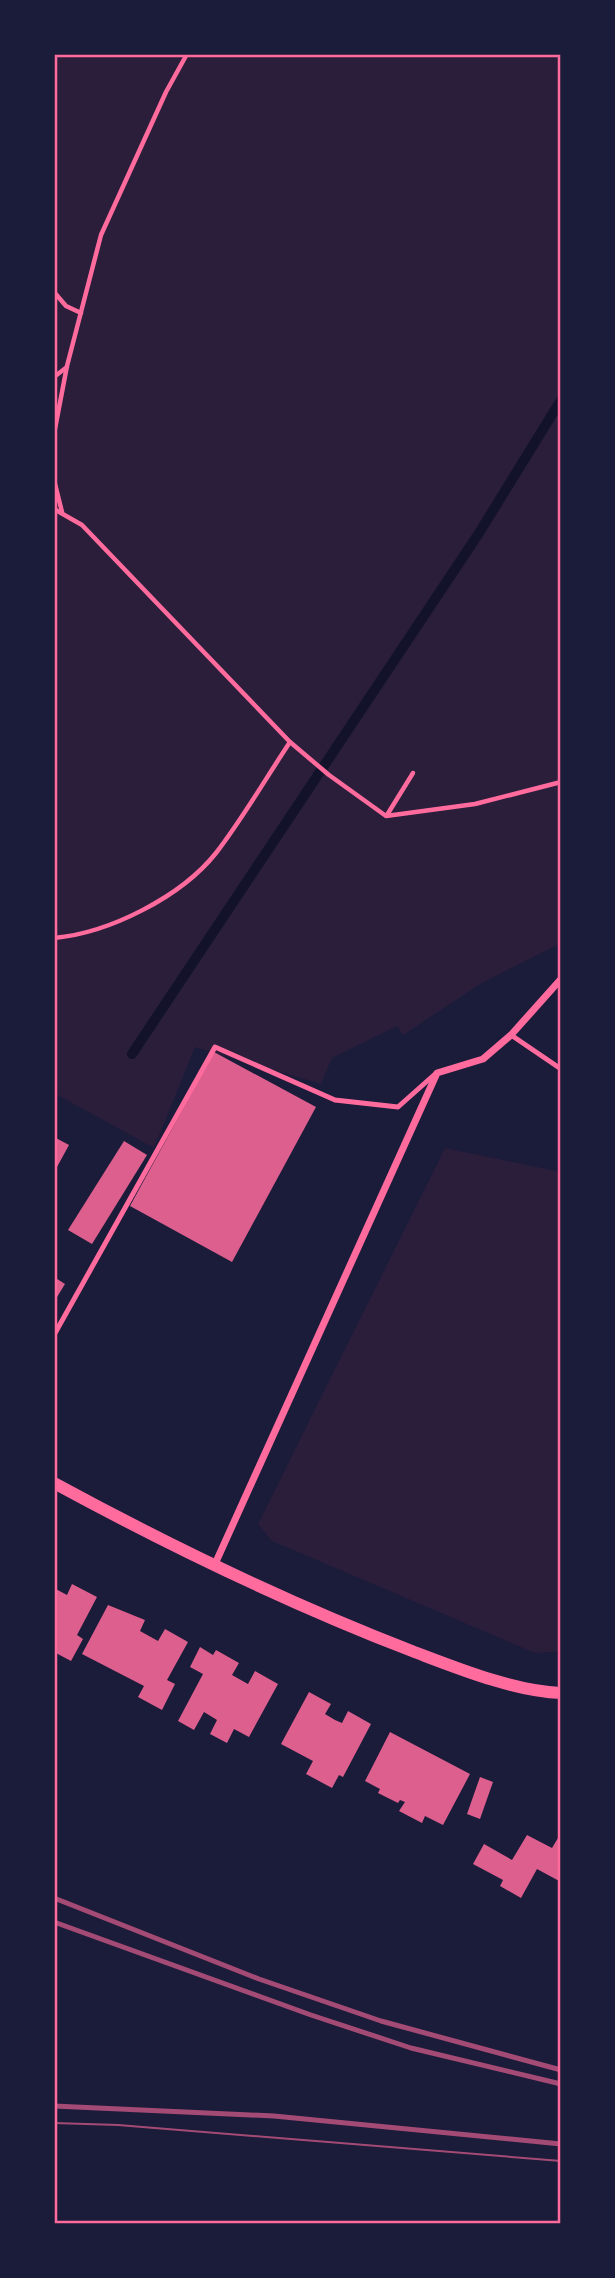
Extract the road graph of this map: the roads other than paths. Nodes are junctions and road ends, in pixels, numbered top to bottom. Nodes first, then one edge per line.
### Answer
1 (561, 979) edge
2 (511, 1035) junction
3 (561, 1069) edge
4 (437, 1073) junction
5 (54, 1335) edge
6 (54, 1483) edge
7 (215, 1564) junction
8 (561, 1693) edge

1 - 2 street
2 - 3 lane
2 - 4 street
4 - 5 lane
4 - 7 street
6 - 7 street
7 - 8 street

